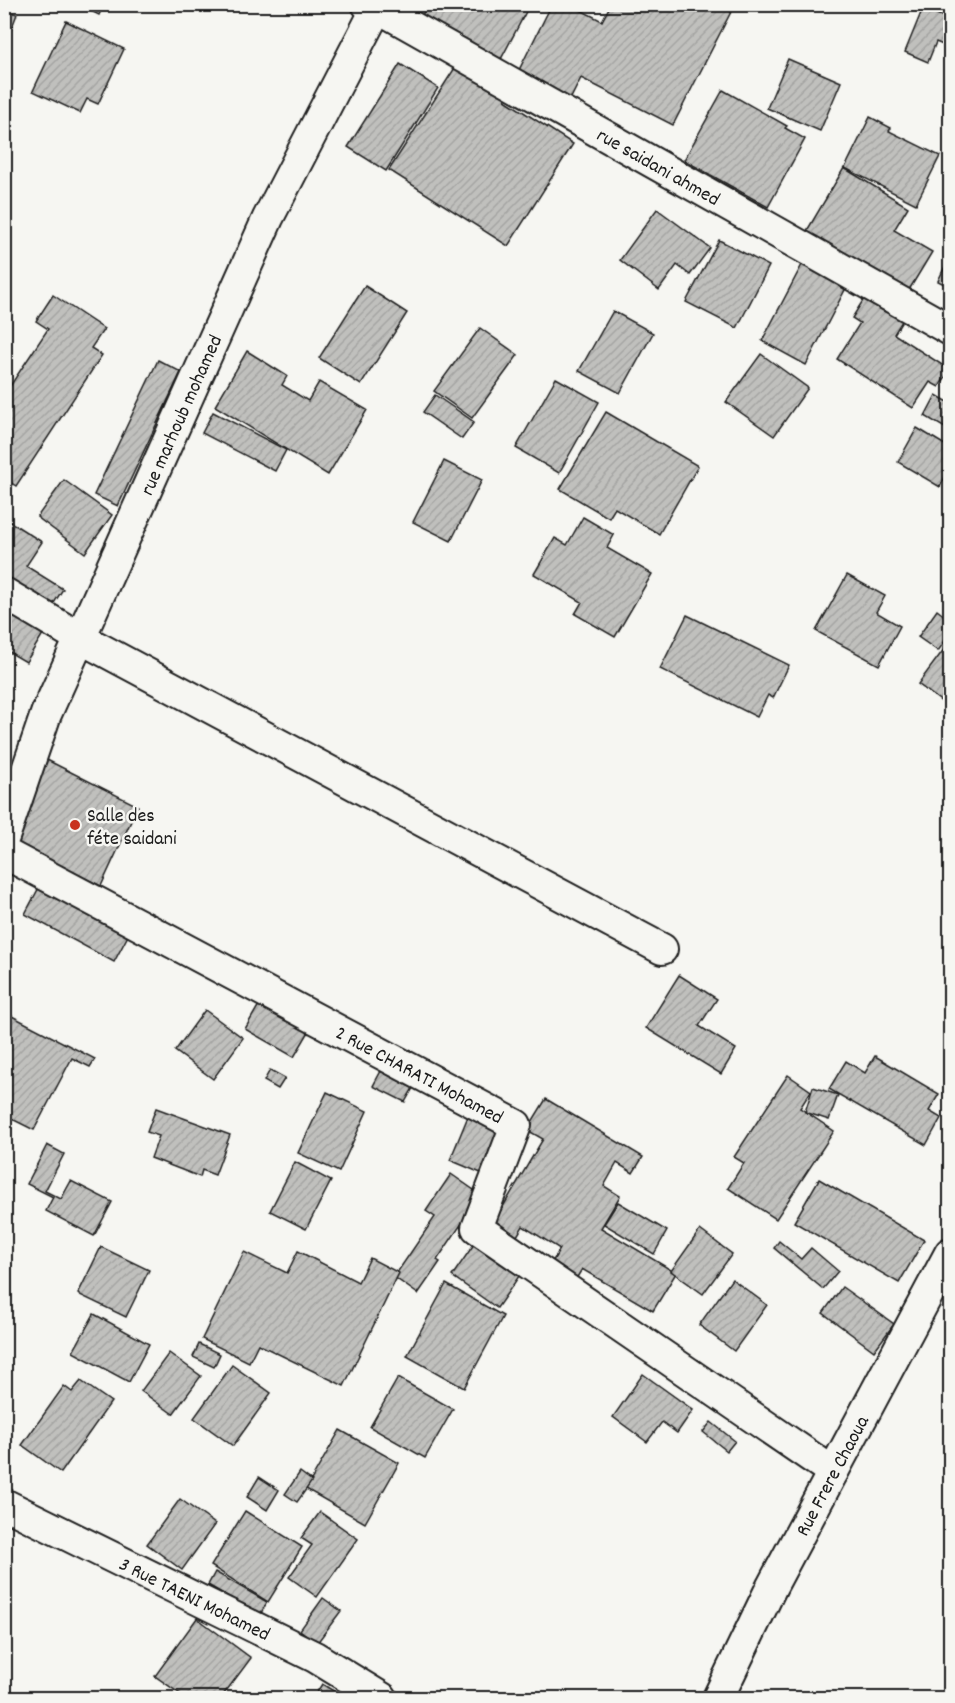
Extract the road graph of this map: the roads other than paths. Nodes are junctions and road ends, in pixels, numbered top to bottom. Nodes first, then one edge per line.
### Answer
1 (374, 5) edge
2 (951, 330) edge
3 (4, 594) edge
4 (80, 638) junction
5 (4, 837) edge
6 (4, 853) edge
7 (662, 949) dead end
8 (951, 1253) edge
9 (833, 1472) junction
10 (4, 1504) edge
11 (382, 1698) edge
12 (718, 1698) edge

1 - 2 street, rue saidani ahmed
1 - 4 street, rue marhoub mohamed
3 - 4 street
4 - 5 street, rue marhoub mohamed
4 - 7 street
6 - 9 street, 2 Rue CHARATI Mohamed
8 - 9 street, Rue Frere Chaoua
9 - 12 street, Rue Frere Chaoua
10 - 11 street, 3 Rue TAENI Mohamed

